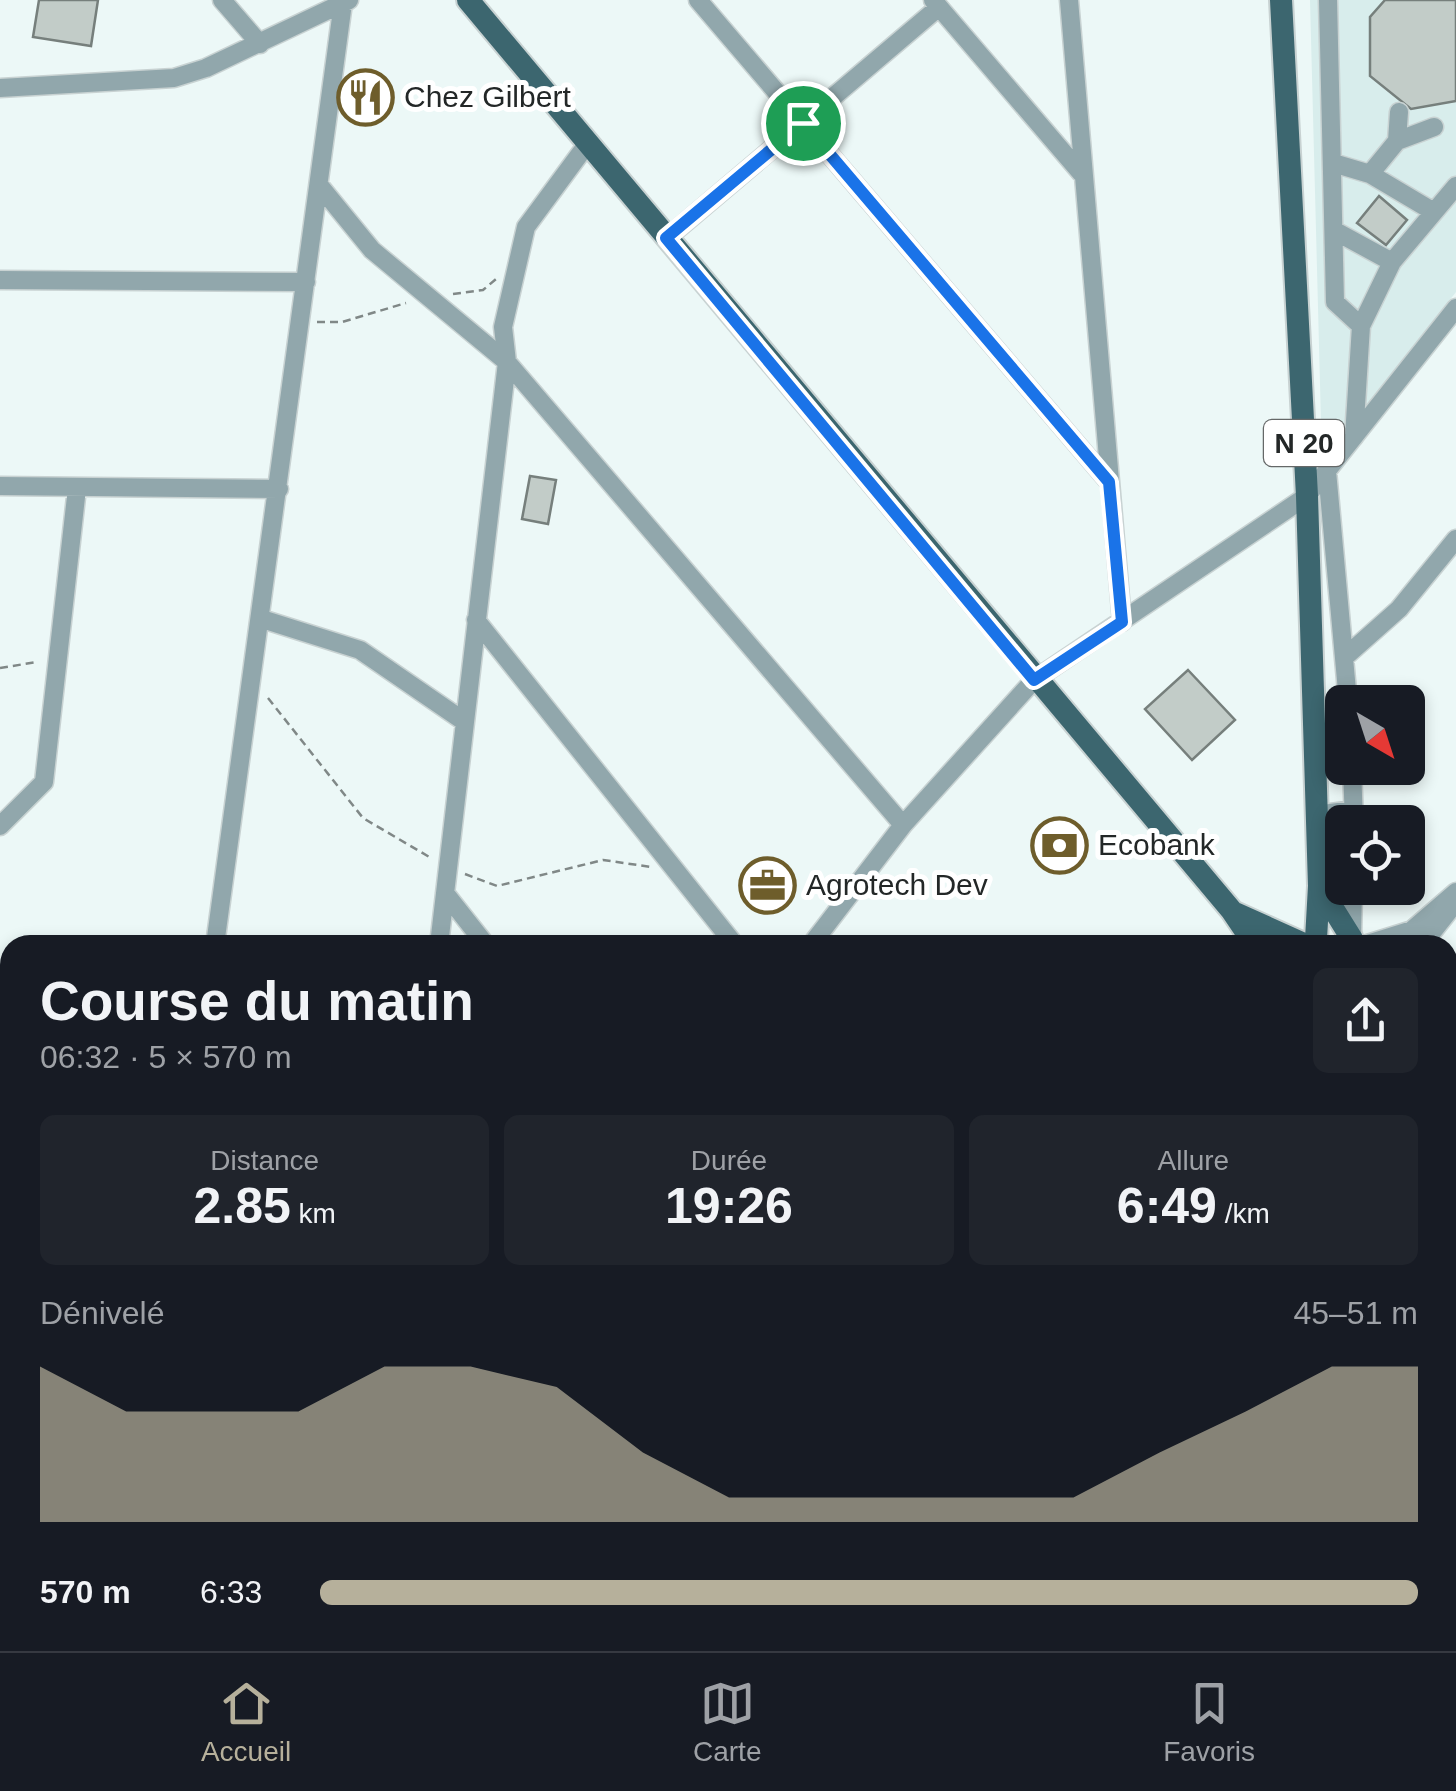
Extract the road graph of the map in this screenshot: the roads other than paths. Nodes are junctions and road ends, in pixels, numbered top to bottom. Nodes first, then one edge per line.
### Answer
1 (222, 0) edge
2 (468, 0) edge
3 (698, 0) edge
4 (1069, 0) edge
5 (1281, 0) edge
6 (1328, 0) edge
7 (346, 2) edge
8 (936, 3) edge
9 (260, 44) junction
10 (0, 88) edge
11 (1399, 112) dead end
12 (803, 123) junction
13 (1434, 127) dead end
14 (1397, 142) junction
15 (588, 143) junction
16 (1333, 163) junction
17 (1081, 174) junction
18 (1370, 174) junction
19 (319, 185) junction
20 (1456, 186) edge
21 (1434, 212) junction
22 (1335, 231) junction
23 (666, 238) junction
24 (1392, 262) junction
25 (0, 280) edge
26 (306, 282) junction
27 (1456, 308) edge
28 (1361, 326) junction
29 (508, 362) junction
30 (1354, 437) junction
31 (1327, 471) junction
32 (1109, 482) junction
33 (0, 486) edge
34 (78, 488) junction
35 (280, 489) junction
36 (1307, 496) junction
37 (1456, 540) edge
38 (262, 619) junction
39 (476, 620) junction
40 (1122, 622) junction
41 (1346, 656) junction
42 (1034, 680) junction
43 (1347, 685) edge
44 (465, 722) junction
45 (1315, 815) junction
46 (1325, 815) edge
47 (903, 825) junction
48 (0, 826) edge
49 (1319, 886) junction
50 (1456, 892) edge
51 (445, 893) junction
52 (1456, 902) edge
53 (1355, 905) edge
54 (1232, 912) junction
55 (216, 935) edge
56 (441, 935) edge
57 (478, 935) edge
58 (726, 935) edge
59 (819, 935) edge
60 (1248, 935) edge
61 (1289, 935) edge
62 (1310, 935) edge
63 (1354, 935) edge
64 (1359, 935) edge
65 (1392, 935) edge
66 (1430, 935) edge

1 - 9 street
2 - 15 main road
3 - 12 street
4 - 17 street
5 - 36 main road, N 20
6 - 16 street
7 - 9 street
7 - 19 street
8 - 12 street
8 - 17 street
9 - 10 street
11 - 14 street
12 - 23 street
12 - 32 street
13 - 14 street
14 - 18 street
15 - 23 main road
15 - 29 street
16 - 18 street
16 - 22 street
17 - 32 street
18 - 21 street
19 - 26 street
19 - 29 street
20 - 21 street
21 - 24 street
22 - 24 street
22 - 28 street
23 - 42 main road
24 - 28 street
25 - 26 street
26 - 35 street
27 - 30 street
28 - 30 street
29 - 39 street
29 - 47 street
30 - 31 street
31 - 36 street
31 - 41 street
32 - 40 street
33 - 34 street
34 - 35 street
34 - 48 street
35 - 38 street
36 - 40 street
36 - 45 main road, N 20
37 - 41 street
38 - 44 street
38 - 55 street
39 - 44 street
39 - 58 street
40 - 42 street
41 - 43 street
42 - 47 street
42 - 54 main road
44 - 51 street
45 - 46 street
45 - 49 main road, N 20
47 - 59 street
49 - 62 main road, N 20
49 - 63 main road, N 20
50 - 65 street
51 - 56 street
51 - 57 street
52 - 66 street
53 - 64 street
54 - 60 main road
54 - 61 main road

